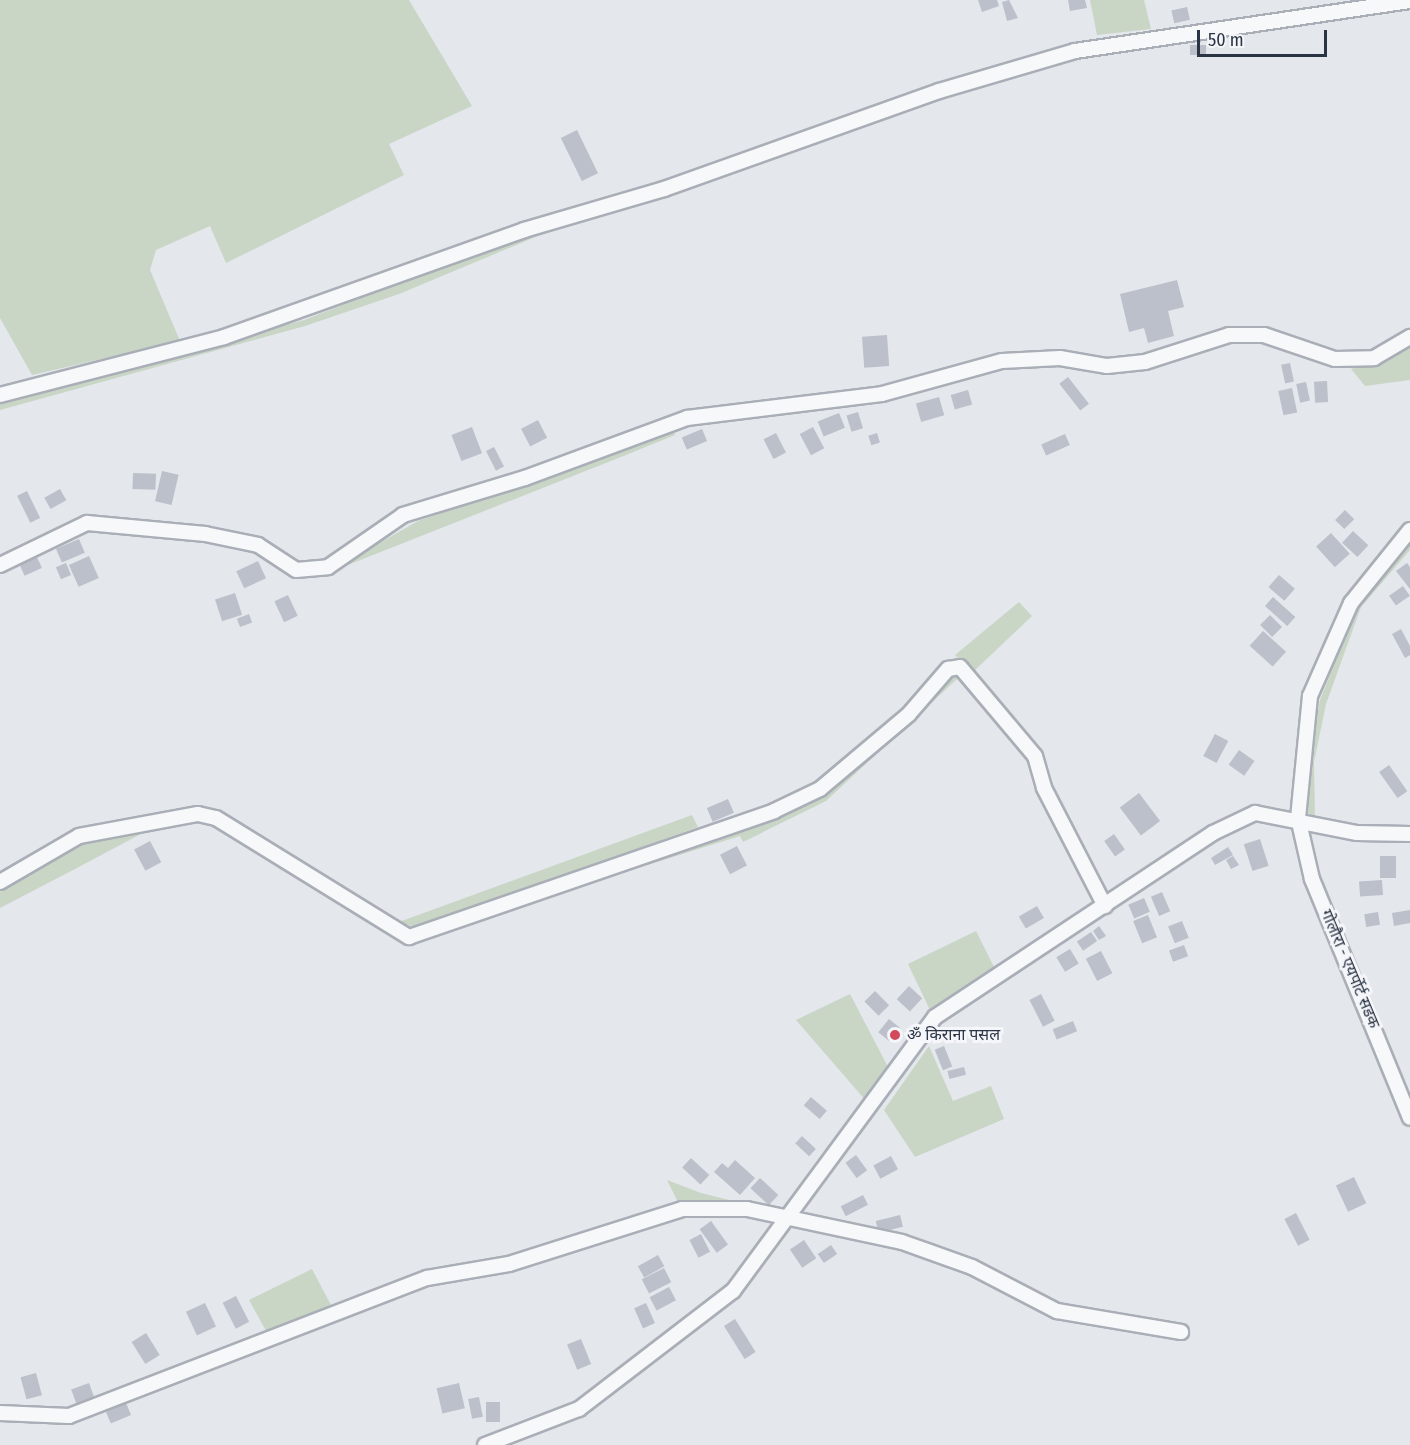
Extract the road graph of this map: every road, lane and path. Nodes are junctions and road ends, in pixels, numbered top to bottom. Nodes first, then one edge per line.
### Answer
1 (1410, 1) edge
2 (1410, 337) edge
3 (0, 395) edge
4 (1410, 530) edge
5 (0, 565) edge
6 (1298, 818) junction
7 (1410, 834) edge
8 (0, 882) edge
9 (1105, 906) junction
10 (1410, 1118) edge
11 (789, 1220) junction
12 (1181, 1332) dead end
13 (0, 1413) edge
14 (485, 1445) edge

1 - 3 street
2 - 5 street
4 - 6 street, गोलौरा - एयर्पोर्ट सडक
6 - 7 street
6 - 9 street
6 - 10 street, गोलौरा - एयर्पोर्ट सडक
8 - 9 street
9 - 11 street
11 - 12 street
11 - 13 street
11 - 14 street

